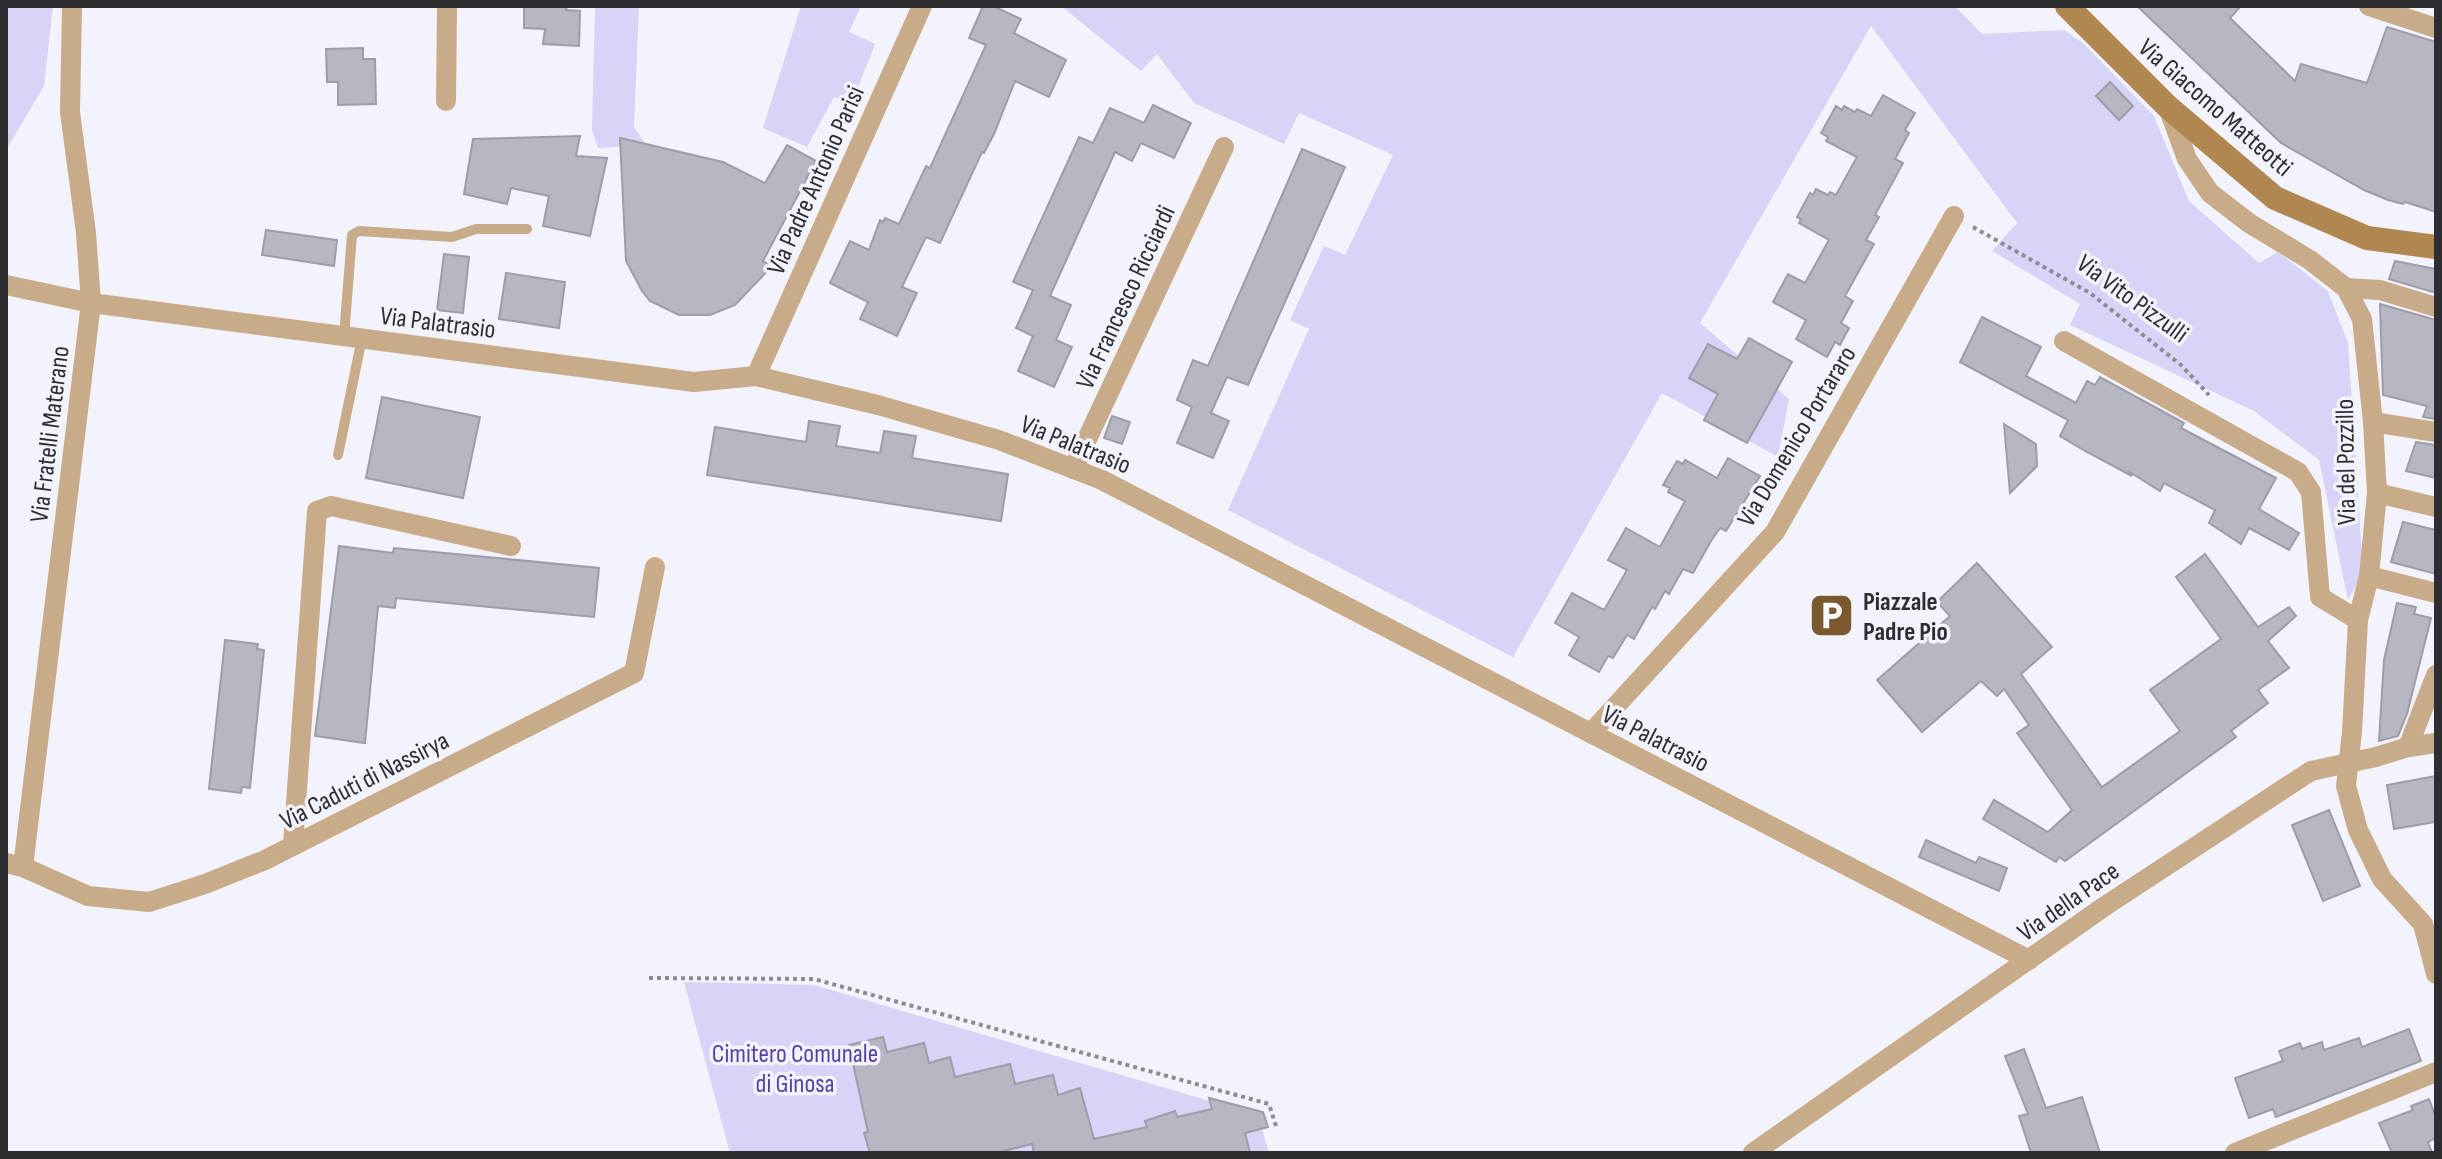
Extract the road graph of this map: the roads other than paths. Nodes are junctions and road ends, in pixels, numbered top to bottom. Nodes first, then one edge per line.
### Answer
1 (72, 6) edge
2 (447, 6) edge
3 (922, 6) edge
4 (2067, 6) edge
5 (2369, 6) edge
6 (2428, 19) edge
7 (446, 101) dead end
8 (2168, 107) junction
9 (1224, 147) dead end
10 (1954, 216) road end
11 (527, 229) dead end
12 (2436, 247) edge
13 (6, 285) edge
14 (2346, 288) junction
15 (91, 303) junction
16 (2436, 307) edge
17 (353, 337) junction
18 (2064, 341) dead end
19 (756, 376) junction
20 (2373, 422) junction
21 (2436, 432) edge
22 (338, 455) dead end
23 (1073, 469) junction
24 (2377, 493) junction
25 (2436, 507) edge
26 (511, 546) dead end
27 (655, 567) dead end
28 (2369, 576) junction
29 (2436, 593) edge
30 (2358, 620) junction
31 (2436, 675) edge
32 (1591, 733) junction
33 (2436, 743) edge
34 (2408, 747) junction
35 (293, 845) junction
36 (15, 865) edge
37 (2429, 920) edge
38 (2029, 960) junction
39 (2436, 974) edge
40 (2436, 1072) edge
41 (1753, 1153) edge
42 (2235, 1153) edge

1 - 15 street, Via Fratelli Materano
2 - 7 street
3 - 19 street, Via Padre Antonio Parisi
4 - 8 street, Via Giacomo Matteotti
5 - 6 street
8 - 12 street, Via Giacomo Matteotti
8 - 14 street, Via del Pozzillo
9 - 23 street, Via Francesco Ricciardi
10 - 32 street, Via Domenico Portararo
11 - 17 lane
13 - 15 street, Via Palatrasio
14 - 16 street
14 - 20 street, Via del Pozzillo
15 - 17 street, Via Palatrasio
15 - 36 street, Via Fratelli Materano
17 - 19 street, Via Palatrasio
17 - 22 lane
18 - 30 street
19 - 23 street, Via Palatrasio
20 - 21 street
20 - 24 street, Via del Pozzillo
23 - 32 street, Via Palatrasio
24 - 25 street
24 - 28 street, Via del Pozzillo
26 - 35 street
27 - 35 street, Via Caduti di Nassirya
28 - 29 street
28 - 30 street, Via del Pozzillo
30 - 37 street, Via del Pozzillo
31 - 34 street
32 - 38 street, Via Palatrasio
33 - 34 street, Via della Pace
34 - 38 street, Via della Pace, bridge
35 - 36 street, Via Caduti di Nassirya
37 - 39 street
38 - 41 street, Via della Pace
40 - 42 street

